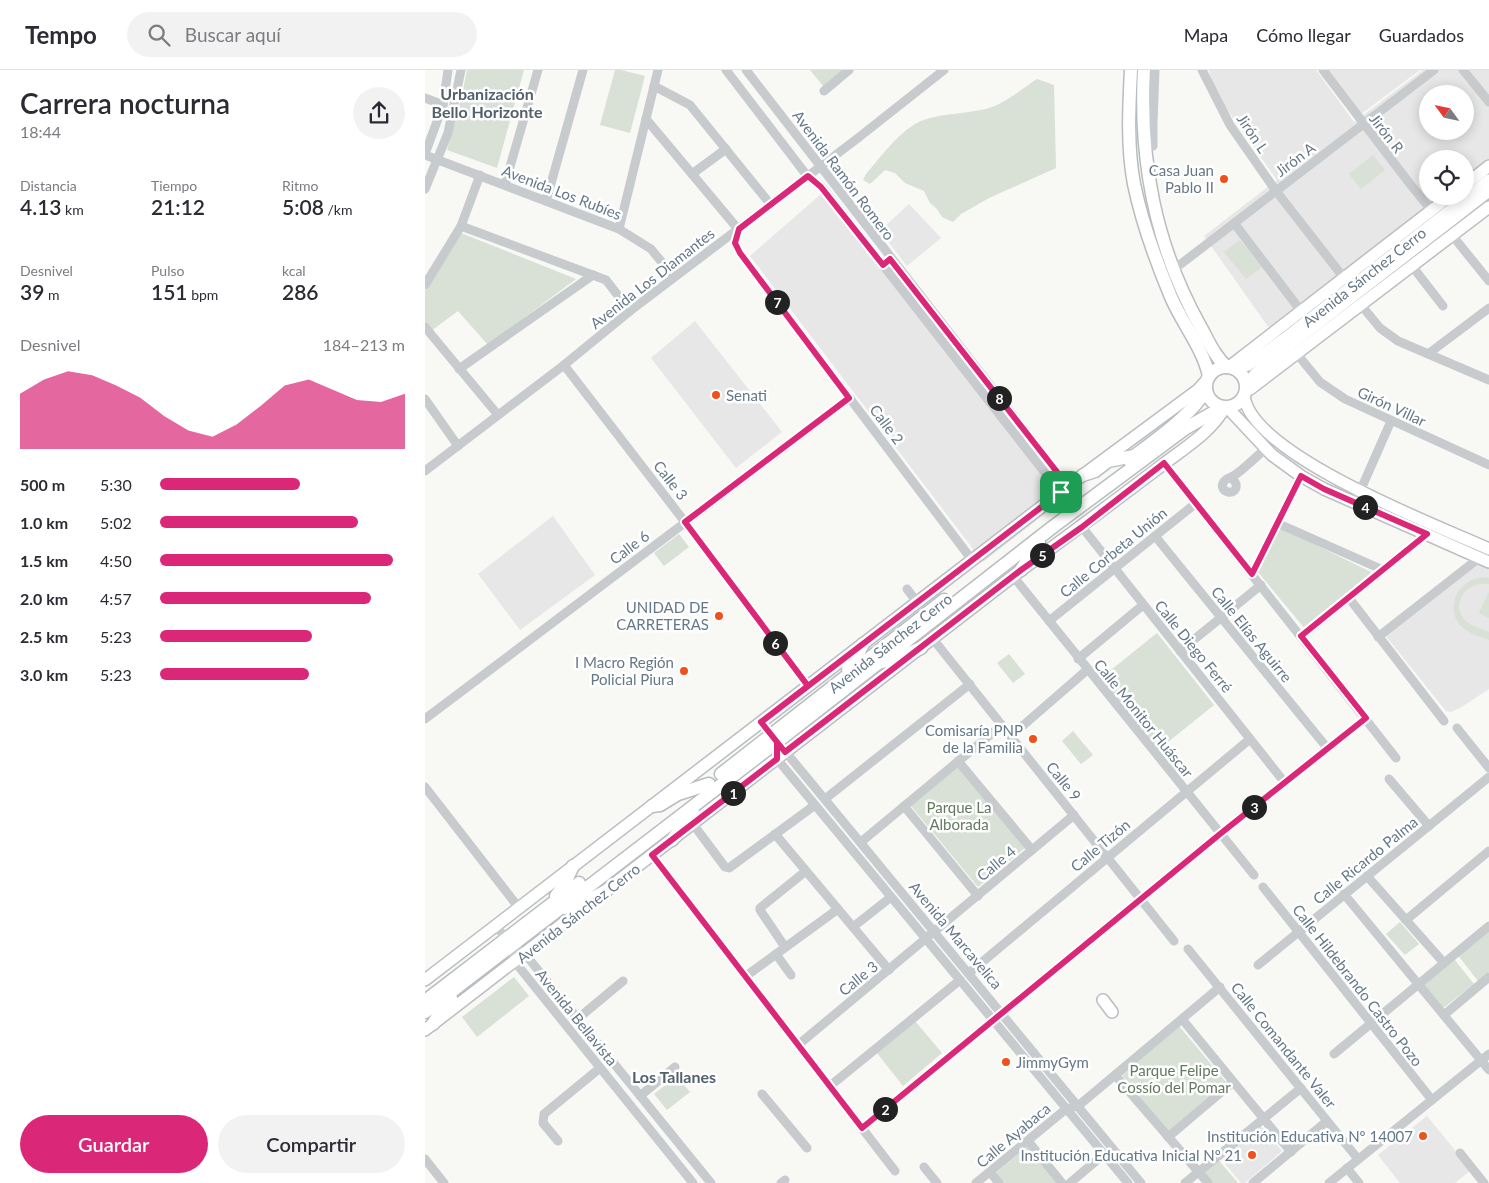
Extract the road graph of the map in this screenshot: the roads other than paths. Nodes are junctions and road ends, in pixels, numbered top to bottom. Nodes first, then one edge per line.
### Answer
1 (448, 70) edge
2 (461, 70) edge
3 (538, 70) edge
4 (583, 70) edge
5 (658, 70) edge
6 (726, 70) edge
7 (746, 70) edge
8 (849, 70) edge
9 (944, 70) edge
10 (1131, 70) edge
11 (1143, 70) edge
12 (1155, 70) edge
13 (1203, 70) edge
14 (1323, 70) edge
15 (1434, 70) edge
16 (1463, 70) edge
17 (654, 86) junction
18 (824, 91) dead end
19 (425, 98) edge
20 (1489, 102) edge
21 (443, 105) junction
22 (646, 119) junction
23 (1363, 124) junction
24 (1149, 146) junction
25 (726, 149) junction
26 (1130, 150) junction
27 (425, 154) edge
28 (437, 160) junction
29 (1489, 166) edge
30 (820, 168) junction
31 (692, 174) junction
32 (480, 175) junction
33 (808, 176) junction
34 (1474, 178) edge
35 (1489, 180) edge
36 (505, 184) junction
37 (425, 188) edge
38 (1277, 191) junction
39 (1489, 191) edge
40 (546, 201) junction
41 (771, 204) junction
42 (1438, 205) edge
43 (1489, 207) edge
44 (1432, 210) junction
45 (1234, 224) junction
46 (461, 226) junction
47 (619, 228) junction
48 (739, 229) junction
49 (1452, 235) junction
50 (887, 262) junction
51 (1412, 266) junction
52 (1173, 270) junction
53 (593, 275) junction
54 (675, 277) junction
55 (1344, 278) junction
56 (1489, 281) edge
57 (425, 285) edge
58 (1361, 305) junction
59 (1443, 306) dead end
60 (1489, 308) edge
61 (631, 311) junction
62 (1301, 311) junction
63 (1190, 320) junction
64 (1289, 320) junction
65 (1337, 324) junction
66 (425, 327) edge
67 (1305, 333) junction
68 (1284, 339) junction
69 (1297, 354) junction
70 (1428, 354) junction
71 (564, 365) junction
72 (1231, 368) junction
73 (459, 369) junction
74 (1489, 380) edge
75 (1207, 382) junction
76 (1245, 391) junction
77 (849, 398) junction
78 (425, 399) edge
79 (1225, 407) junction
80 (498, 416) junction
81 (1391, 421) junction
82 (458, 446) junction
83 (1265, 448) junction
84 (1134, 456) junction
85 (1164, 463) junction
86 (1489, 465) edge
87 (425, 471) edge
88 (1083, 475) junction
89 (1301, 476) junction
90 (1230, 478) dead end
91 (1064, 489) junction
92 (1360, 491) junction
93 (1355, 503) junction
94 (1195, 504) junction
95 (685, 522) junction
96 (1277, 523) junction
97 (1054, 526) junction
98 (1082, 527) junction
99 (1427, 534) junction
100 (1155, 536) junction
101 (1489, 549) edge
102 (973, 560) junction
103 (1484, 560) edge
104 (1115, 569) junction
105 (1383, 570) junction
106 (1017, 573) junction
107 (1252, 574) junction
108 (1261, 586) junction
109 (907, 589) dead end
110 (1349, 598) junction
111 (917, 602) junction
112 (1143, 605) junction
113 (1221, 617) junction
114 (1049, 621) junction
115 (1301, 636) junction
116 (1378, 637) junction
117 (933, 638) junction
118 (863, 644) junction
119 (921, 648) junction
120 (1180, 651) junction
121 (1078, 658) junction
122 (879, 662) junction
123 (1087, 670) junction
124 (970, 684) junction
125 (835, 685) junction
126 (808, 686) junction
127 (1366, 718) junction
128 (425, 719) edge
129 (1444, 721) dead end
130 (761, 722) junction
131 (1002, 724) junction
132 (1457, 728) dead end
133 (1011, 736) junction
134 (1250, 739) junction
135 (778, 747) junction
136 (1328, 749) junction
137 (1396, 758) dead end
138 (958, 761) junction
139 (1489, 768) edge
140 (1489, 777) edge
141 (1389, 779) dead end
142 (1285, 783) junction
143 (709, 784) junction
144 (425, 787) edge
145 (1186, 792) junction
146 (705, 797) junction
147 (825, 799) junction
148 (815, 805) junction
149 (652, 806) junction
150 (904, 806) junction
151 (1074, 815) junction
152 (693, 824) junction
153 (1429, 826) junction
154 (775, 834) junction
155 (1220, 834) junction
156 (671, 840) junction
157 (861, 842) junction
158 (1032, 850) junction
159 (1489, 851) edge
160 (652, 855) junction
161 (873, 857) junction
162 (1108, 857) junction
163 (864, 864) junction
164 (573, 866) junction
165 (807, 871) junction
166 (1254, 876) dead end
167 (1367, 876) junction
168 (1263, 887) dead end
169 (606, 891) junction
170 (1345, 894) junction
171 (978, 896) junction
172 (891, 897) junction
173 (1141, 899) junction
174 (519, 908) junction
175 (838, 909) junction
176 (558, 910) junction
177 (543, 911) junction
178 (1406, 920) junction
179 (496, 926) junction
180 (1489, 926) edge
181 (853, 927) junction
182 (1298, 931) junction
183 (935, 932) junction
184 (926, 940) junction
185 (1174, 941) dead end
186 (509, 942) junction
187 (785, 947) junction
188 (1188, 949) dead end
189 (525, 954) junction
190 (776, 954) junction
191 (515, 962) junction
192 (1444, 963) junction
193 (1258, 965) dead end
194 (889, 970) junction
195 (969, 973) junction
196 (791, 975) dead end
197 (745, 976) junction
198 (1489, 977) edge
199 (425, 980) edge
200 (960, 980) junction
201 (465, 982) junction
202 (548, 982) junction
203 (623, 982) dead end
204 (1419, 984) junction
205 (1220, 988) junction
206 (537, 990) junction
207 (1103, 1000) dead end
208 (425, 1001) edge
209 (425, 1012) edge
210 (1112, 1012) dead end
211 (1002, 1014) junction
212 (1444, 1015) junction
213 (581, 1016) dead end
214 (1182, 1019) junction
215 (993, 1020) junction
216 (1371, 1023) junction
217 (429, 1027) edge
218 (798, 1045) junction
219 (1334, 1054) dead end
220 (1489, 1054) edge
221 (1481, 1060) junction
222 (675, 1067) dead end
223 (600, 1068) junction
224 (1489, 1070) edge
225 (1115, 1075) junction
226 (1233, 1082) junction
227 (630, 1083) junction
228 (831, 1086) junction
229 (1301, 1088) junction
230 (619, 1091) junction
231 (762, 1094) dead end
232 (640, 1096) junction
233 (1432, 1100) junction
234 (1078, 1106) junction
235 (1066, 1108) junction
236 (657, 1117) junction
237 (1264, 1118) junction
238 (1327, 1121) junction
239 (647, 1126) junction
240 (862, 1128) junction
241 (1168, 1137) junction
242 (1027, 1140) junction
243 (558, 1141) dead end
244 (807, 1148) dead end
245 (1291, 1152) junction
246 (1460, 1153) dead end
247 (1104, 1154) junction
248 (425, 1159) edge
249 (1358, 1159) junction
250 (924, 1167) dead end
251 (1347, 1168) junction
252 (895, 1171) dead end
253 (990, 1172) junction
254 (1198, 1172) junction
255 (444, 1183) edge
256 (693, 1183) edge
257 (711, 1183) edge
258 (937, 1183) edge
259 (976, 1183) edge
260 (999, 1183) edge
261 (1062, 1183) edge
262 (1070, 1183) edge
263 (1128, 1183) edge
264 (1141, 1183) edge
265 (1185, 1183) edge
266 (1208, 1183) edge
267 (1253, 1183) edge
268 (1329, 1183) edge
269 (1359, 1183) edge
270 (1484, 1183) edge

1 - 21 street
2 - 28 street
3 - 36 street
4 - 40 street
5 - 17 street
6 - 33 street, Avenida Ramón Romero
7 - 30 street, Avenida Ramón Romero
8 - 18 street
9 - 30 street, Avenida Los Diamantes
10 - 26 highway
11 - 24 highway
12 - 24 street
13 - 38 street, Jirón L
14 - 23 street, Jirón R
15 - 23 street, Jirón A
16 - 20 street
17 - 22 street
17 - 25 street
19 - 21 street
21 - 27 street
22 - 31 street
22 - 47 street
23 - 38 street, Jirón A
23 - 44 street, Jirón R
24 - 26 highway
24 - 52 highway
25 - 31 street
25 - 41 street
26 - 63 highway
27 - 28 street, Avenida Los Rubíes
28 - 32 street, Avenida Los Rubíes
28 - 37 street
29 - 34 main road
30 - 33 street, Avenida Los Diamantes
30 - 50 street, Avenida Ramón Romero
31 - 48 street
32 - 36 street, Avenida Los Rubíes
32 - 46 street
33 - 41 street, Avenida Los Diamantes
33 - 50 street, Avenida Ramón Romero
35 - 68 main road, Avenida Sánchez Cerro
36 - 40 street, Avenida Los Rubíes
38 - 45 street, Jirón A
38 - 55 street, Jirón L
39 - 67 main road, Avenida Sánchez Cerro
40 - 47 street, Avenida Los Rubíes
41 - 48 street, Avenida Los Diamantes
42 - 44 main road, Avenida Sánchez Cerro
43 - 49 main road, Avenida Sánchez Cerro
44 - 55 main road, Avenida Sánchez Cerro
45 - 52 street, Jirón A
45 - 62 street
46 - 53 street
46 - 57 street
47 - 54 street, Avenida Los Rubíes
48 - 54 street, Avenida Los Diamantes
48 - 77 street, Calle 2
49 - 51 main road, Avenida Sánchez Cerro
49 - 56 street
50 - 91 street, Avenida Ramón Romero
51 - 58 main road, Avenida Sánchez Cerro
51 - 59 street
52 - 63 highway
53 - 61 street
53 - 73 street
54 - 61 street, Avenida Los Diamantes
55 - 62 main road, Avenida Sánchez Cerro
58 - 65 main road, Avenida Sánchez Cerro
58 - 70 street
60 - 70 street
61 - 71 street, Avenida Los Diamantes
62 - 64 main road, Avenida Sánchez Cerro
63 - 72 highway
63 - 75 highway
64 - 68 main road
64 - 72 main road, Avenida Sánchez Cerro
65 - 67 main road
65 - 69 main road, Avenida Sánchez Cerro
66 - 73 street
67 - 76 main road, Avenida Sánchez Cerro
68 - 72 main road, Avenida Sánchez Cerro
69 - 76 main road, Avenida Sánchez Cerro
69 - 81 street, Girón Villar
70 - 74 street
71 - 80 street, Avenida Los Diamantes
71 - 95 street, Calle 3
72 - 75 highway
72 - 76 highway
73 - 80 street
75 - 79 highway
75 - 84 highway, Avenida Sánchez Cerro
75 - 88 main road, Avenida Sánchez Cerro
76 - 79 highway
76 - 92 main road
77 - 95 street, Calle 6
77 - 102 street, Calle 2
78 - 82 street
79 - 83 main road
79 - 85 main road, Avenida Sánchez Cerro
79 - 97 highway, Avenida Sánchez Cerro
80 - 82 street, Avenida Los Diamantes
81 - 86 street, Girón Villar
81 - 92 street
82 - 87 street, Avenida Los Diamantes
83 - 89 main road
83 - 90 street
84 - 88 highway
84 - 125 highway, Avenida Sánchez Cerro
85 - 94 street
85 - 98 main road, Avenida Sánchez Cerro
88 - 91 main road, Avenida Sánchez Cerro
89 - 93 main road
89 - 96 street
91 - 102 main road, Avenida Sánchez Cerro
92 - 93 street
92 - 101 main road
93 - 99 main road
94 - 100 street, Calle Corbeta Unión
94 - 107 street
95 - 126 street, Calle 3
95 - 128 street, Calle 6
96 - 105 street
96 - 107 street
97 - 106 highway
97 - 122 highway, Avenida Sánchez Cerro
98 - 104 street, Calle Diego Ferré
98 - 106 main road, Avenida Sánchez Cerro
99 - 103 main road
99 - 105 street
100 - 104 street, Calle Corbeta Unión
100 - 113 street, Calle Elías Aguirre
102 - 111 main road, Avenida Sánchez Cerro
103 - 116 street
104 - 112 street, Calle Diego Ferré
104 - 114 street, Calle Corbeta Unión
105 - 110 street
106 - 114 street, Calle Monitor Huáscar
106 - 117 main road, Avenida Sánchez Cerro
107 - 108 street
108 - 113 street
108 - 115 street
109 - 111 street
110 - 115 street
110 - 116 street
111 - 118 main road, Avenida Sánchez Cerro
112 - 120 street, Calle Diego Ferré
112 - 121 street
113 - 120 street
113 - 136 street, Calle Elías Aguirre
114 - 121 street, Calle Monitor Huáscar
115 - 127 street
116 - 129 street
117 - 119 main road, Avenida Sánchez Cerro
117 - 124 street, Calle 9
118 - 125 highway
118 - 126 main road, Avenida Sánchez Cerro
119 - 122 highway
119 - 135 main road, Avenida Sánchez Cerro
120 - 134 street, Calle Diego Ferré
121 - 123 street, Calle Monitor Huáscar
122 - 135 highway, Avenida Sánchez Cerro
123 - 133 street
123 - 145 street, Calle Monitor Huáscar
124 - 131 street, Calle 9
124 - 147 street
125 - 135 highway, Avenida Sánchez Cerro
126 - 130 main road, Avenida Sánchez Cerro
127 - 136 street
127 - 137 street
130 - 135 street
130 - 149 main road, Avenida Sánchez Cerro
131 - 133 street, Calle 9
131 - 138 street
132 - 139 street
133 - 151 street, Calle 9
134 - 142 street, Calle Diego Ferré
134 - 145 street, Calle Tizón
135 - 143 highway, Avenida Sánchez Cerro
135 - 146 highway, Avenida Sánchez Cerro
135 - 147 street, Avenida Marcavelica
135 - 148 street, Avenida Marcavelica
135 - 152 main road, Avenida Sánchez Cerro
136 - 142 street
138 - 150 street
138 - 158 street
140 - 153 street, Calle Ricardo Palma
141 - 153 street
142 - 155 street
143 - 149 highway
143 - 177 highway, Avenida Sánchez Cerro
144 - 174 street
145 - 155 street, Calle Monitor Huáscar
145 - 162 street, Calle Tizón
146 - 156 highway
146 - 176 highway, Avenida Sánchez Cerro
147 - 157 street, Avenida Marcavelica
148 - 154 street
148 - 163 street, Avenida Marcavelica
149 - 164 main road, Avenida Sánchez Cerro
150 - 157 street
150 - 171 street
151 - 158 street, Calle 4
151 - 162 street, Calle 9
152 - 154 street
152 - 156 main road, Avenida Sánchez Cerro
153 - 167 street, Calle Ricardo Palma
154 - 165 street
155 - 166 street, Calle Monitor Huáscar
155 - 173 street
156 - 160 main road, Avenida Sánchez Cerro
157 - 161 street, Avenida Marcavelica
158 - 171 street, Calle 4
159 - 178 street
160 - 169 main road, Avenida Sánchez Cerro
160 - 197 street
161 - 163 street
161 - 183 street, Avenida Marcavelica
162 - 173 street, Calle 9
162 - 195 street, Calle Tizón
163 - 172 street, Avenida Marcavelica
164 - 174 main road, Avenida Sánchez Cerro
164 - 177 highway
165 - 175 street
165 - 187 street
167 - 170 street, Calle Ricardo Palma
167 - 178 street
168 - 182 street, Calle Hildebrando Castro Pozo
169 - 176 highway
169 - 189 main road, Avenida Sánchez Cerro
170 - 182 street, Calle Ricardo Palma
170 - 204 street
171 - 183 street, Calle 4
172 - 181 street
172 - 184 street, Avenida Marcavelica
173 - 185 street, Calle 9
173 - 211 street
174 - 179 main road, Avenida Sánchez Cerro
175 - 181 street
175 - 187 street
176 - 186 highway, Avenida Sánchez Cerro
177 - 186 highway, Avenida Sánchez Cerro
178 - 192 street
179 - 186 street
179 - 199 main road, Avenida Sánchez Cerro
180 - 192 street
181 - 194 street
182 - 193 street, Calle Ricardo Palma
182 - 216 street, Calle Hildebrando Castro Pozo
183 - 184 street, Calle 3
183 - 195 street, Avenida Marcavelica
184 - 194 street, Calle 3
184 - 200 street, Avenida Marcavelica
186 - 189 street
186 - 191 street
186 - 201 highway, Avenida Sánchez Cerro
186 - 208 highway, Avenida Sánchez Cerro
187 - 190 street
188 - 205 street, Calle Comandante Valer
189 - 191 main road, Avenida Sánchez Cerro
189 - 202 street, Avenida Bellavista
190 - 196 street
190 - 197 street
191 - 206 street, Avenida Bellavista
191 - 217 main road, Avenida Sánchez Cerro
192 - 204 street
194 - 218 street, Calle 3
195 - 211 street, Avenida Marcavelica
197 - 218 street
198 - 212 street
200 - 215 street, Avenida Marcavelica
200 - 228 street
201 - 209 highway, Avenida Sánchez Cerro
201 - 217 highway
202 - 206 street
202 - 227 street, Avenida Bellavista
203 - 213 street
204 - 212 street
204 - 216 street
205 - 214 street
205 - 229 street, Calle Comandante Valer
206 - 223 street, Avenida Bellavista
207 - 210 main road
211 - 215 street
211 - 234 street, Avenida Marcavelica
212 - 221 street
214 - 225 street
214 - 226 street
215 - 235 street, Avenida Marcavelica
215 - 240 street
216 - 219 street
216 - 233 street, Calle Hildebrando Castro Pozo
218 - 228 street
220 - 221 street
221 - 224 street
221 - 233 street
222 - 232 street
223 - 230 street, Avenida Bellavista
223 - 243 street
225 - 234 street
225 - 241 street
226 - 237 street
226 - 241 street
227 - 230 street
227 - 232 street, Avenida Bellavista
228 - 240 street
229 - 237 street
229 - 238 street, Calle Comandante Valer
230 - 239 street, Avenida Bellavista
231 - 244 street
232 - 236 street, Avenida Bellavista
233 - 249 street
234 - 235 street
234 - 264 street, Avenida Marcavelica
235 - 242 street, Calle Ayabaca
235 - 247 street, Avenida Marcavelica
236 - 239 street
236 - 257 street, Avenida Bellavista
237 - 245 street
237 - 254 street
238 - 245 street
238 - 249 street, Calle Comandante Valer
239 - 256 street, Avenida Bellavista
240 - 252 street
241 - 254 street
242 - 253 street, Calle Ayabaca
242 - 261 street
245 - 267 street
246 - 270 street
247 - 262 street
247 - 263 street, Avenida Marcavelica
248 - 255 street
249 - 251 street
250 - 258 street
251 - 268 street
251 - 269 street
253 - 259 street, Calle Ayabaca
253 - 260 street
254 - 265 street
254 - 266 street

